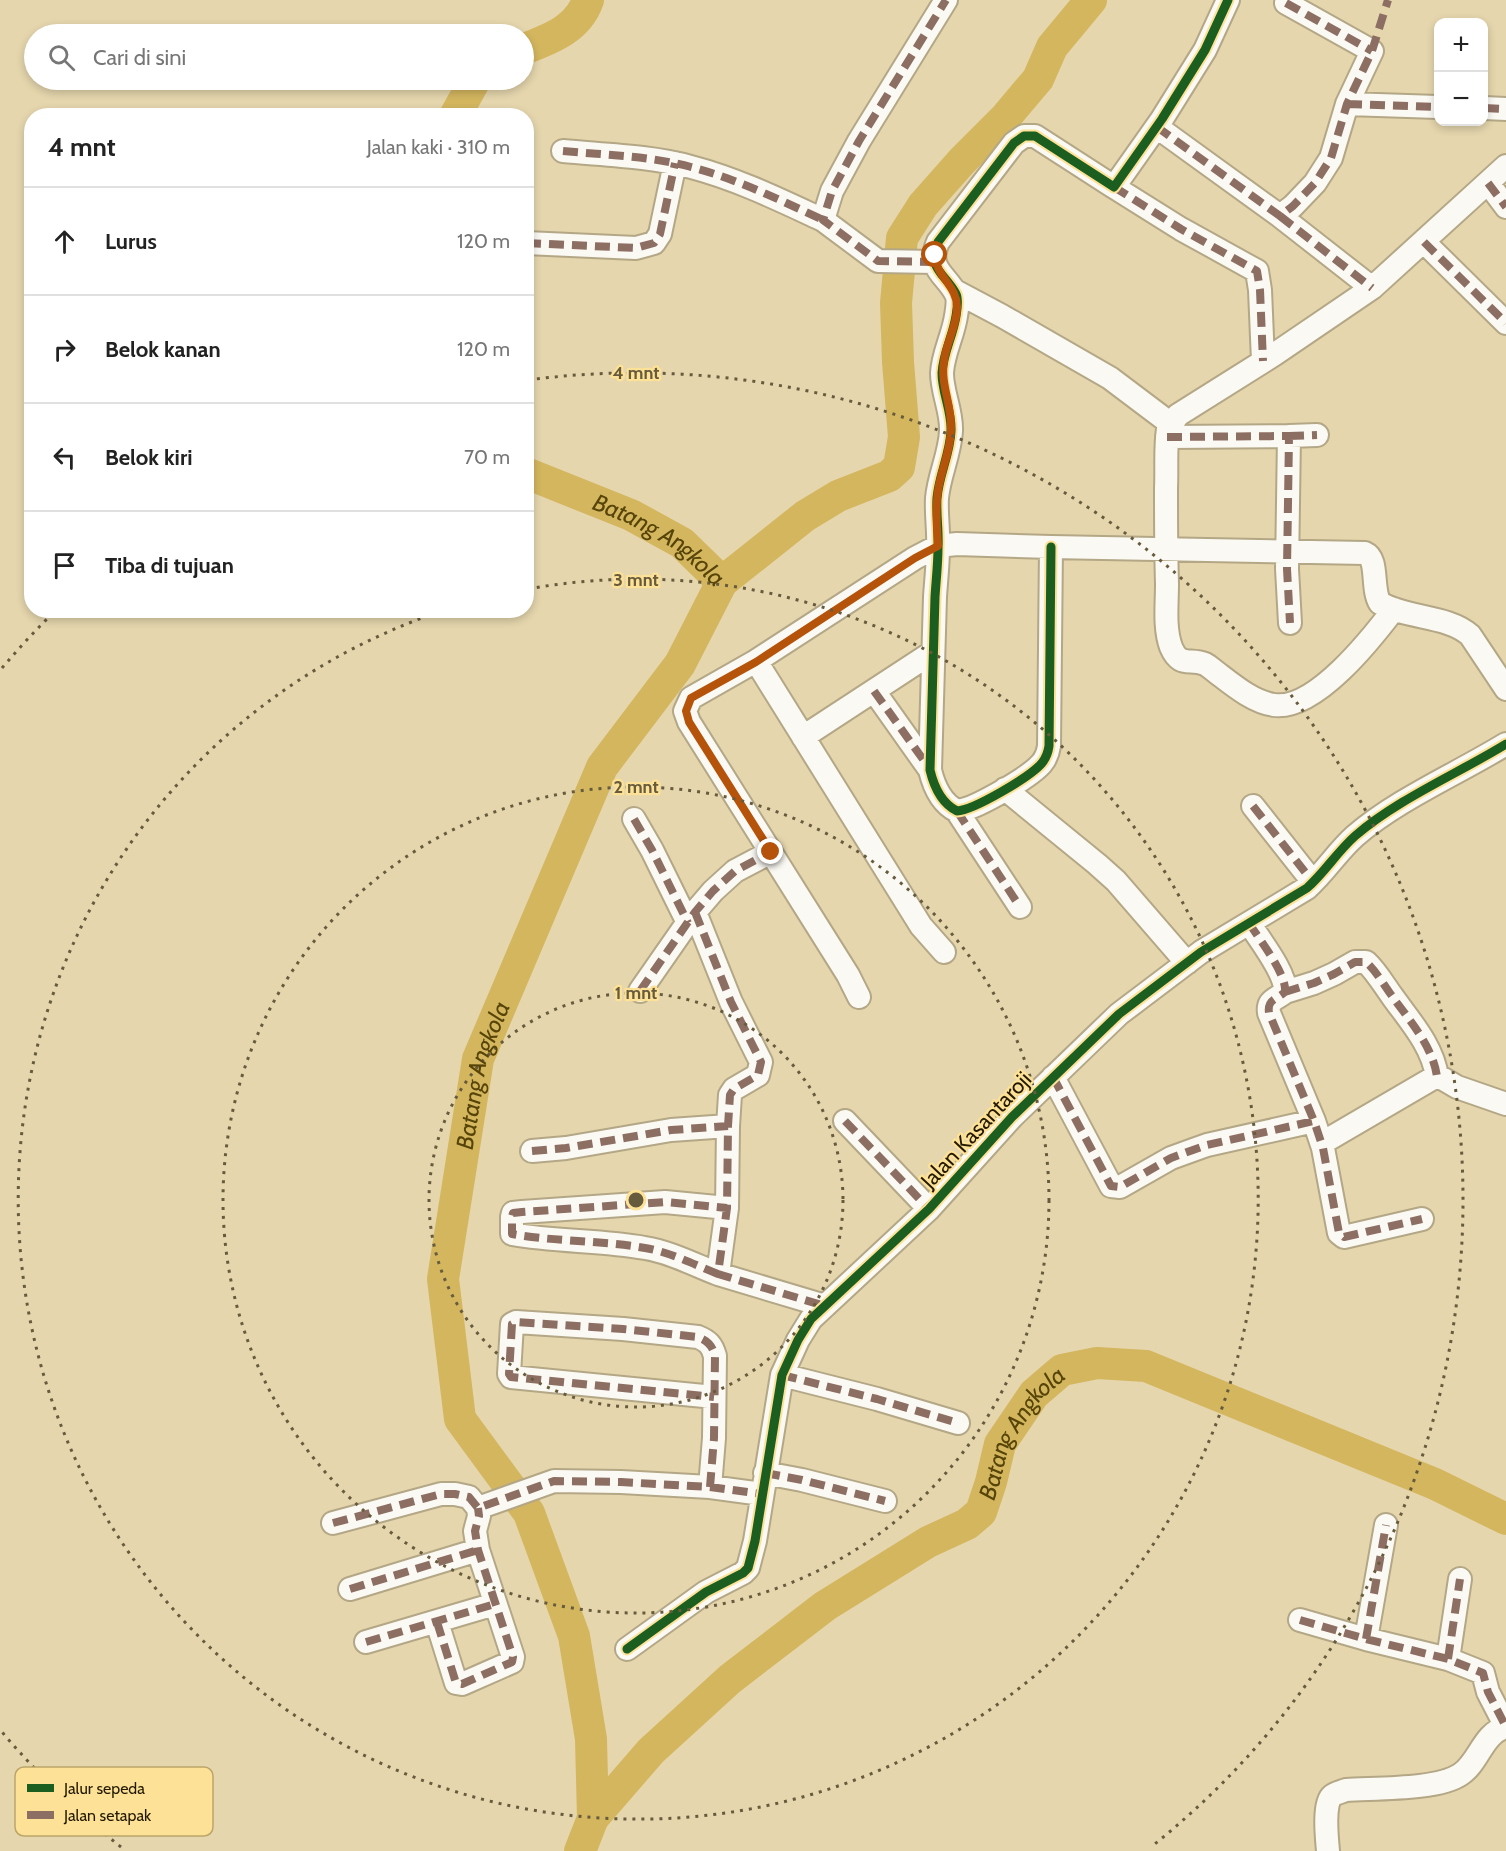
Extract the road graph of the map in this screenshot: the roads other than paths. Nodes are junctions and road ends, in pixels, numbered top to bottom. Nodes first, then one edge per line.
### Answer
1 (946, 0) edge
2 (1228, 0) edge
3 (1285, 1) edge
4 (1347, 104) junction
5 (1434, 107) edge
6 (1488, 108) edge
7 (1506, 109) edge
8 (1157, 127) junction
9 (563, 151) dead end
10 (675, 163) junction
11 (1506, 166) edge
12 (1488, 183) junction
13 (1114, 187) junction
14 (1506, 207) edge
15 (1280, 216) junction
16 (823, 220) junction
17 (1424, 242) junction
18 (534, 243) edge
19 (924, 262) junction
20 (1372, 288) junction
21 (955, 291) junction
22 (1506, 323) edge
23 (1263, 361) junction
24 (1169, 431) junction
25 (1317, 435) dead end
26 (1289, 436) junction
27 (938, 546) junction
28 (1051, 547) junction
29 (1166, 550) junction
30 (1287, 551) junction
31 (1394, 609) junction
32 (1290, 622) dead end
33 (933, 652) junction
34 (756, 662) junction
35 (1506, 688) edge
36 (874, 691) junction
37 (803, 737) junction
38 (1506, 744) edge
39 (930, 770) junction
40 (1005, 789) junction
41 (1253, 806) dead end
42 (957, 811) junction
43 (634, 819) dead end
44 (771, 852) junction
45 (1313, 882) junction
46 (1020, 907) dead end
47 (692, 918) junction
48 (1249, 923) junction
49 (944, 952) dead end
50 (1187, 963) junction
51 (640, 991) dead end
52 (1285, 992) junction
53 (859, 997) dead end
54 (1053, 1077) junction
55 (1437, 1077) junction
56 (1506, 1104) edge
57 (845, 1121) dead end
58 (1314, 1121) junction
59 (728, 1126) junction
60 (1322, 1143) junction
61 (532, 1151) dead end
62 (727, 1208) junction
63 (929, 1209) junction
64 (1422, 1219) dead end
65 (718, 1274) junction
66 (825, 1306) junction
67 (782, 1375) junction
68 (714, 1397) junction
69 (958, 1423) dead end
70 (764, 1484) junction
71 (710, 1486) junction
72 (885, 1501) dead end
73 (484, 1506) junction
74 (333, 1523) dead end
75 (1386, 1525) dead end
76 (478, 1550) junction
77 (1460, 1579) dead end
78 (350, 1589) dead end
79 (495, 1604) junction
80 (1299, 1620) dead end
81 (437, 1622) junction
82 (1366, 1639) junction
83 (366, 1642) dead end
84 (627, 1649) dead end
85 (1448, 1659) junction
86 (1506, 1727) edge
87 (1328, 1851) edge

1 - 16 street
2 - 8 street
3 - 4 street
4 - 5 street
4 - 15 street
6 - 7 street
8 - 13 street
8 - 15 street
9 - 10 street
10 - 16 street
10 - 18 street
11 - 12 street
12 - 14 street
12 - 17 street
13 - 19 street
13 - 23 street
15 - 20 street
16 - 19 street
17 - 20 street
17 - 22 street
19 - 21 street
20 - 23 street
21 - 24 street
21 - 27 street
23 - 24 street
24 - 26 street
24 - 29 street
25 - 26 street
26 - 30 street
27 - 28 street
27 - 33 street
27 - 34 street
28 - 29 street
28 - 40 street
29 - 30 street
29 - 31 street
30 - 31 street
30 - 32 street
31 - 35 street
33 - 36 street
33 - 39 street
34 - 37 street
34 - 44 street
36 - 37 street
36 - 39 street
37 - 49 street
38 - 45 street, Jalan Kasantaroji
39 - 42 street
40 - 42 street
40 - 50 street
41 - 45 street
42 - 46 street
43 - 47 street
44 - 47 street
44 - 53 street
45 - 48 street, Jalan Kasantaroji
47 - 51 street
47 - 59 street
48 - 50 street, Jalan Kasantaroji
48 - 52 street
50 - 54 street, Jalan Kasantaroji
52 - 55 street
52 - 58 street
54 - 58 street
54 - 63 street, Jalan Kasantaroji
55 - 56 street
55 - 60 street
57 - 63 street
58 - 60 street
59 - 61 street
59 - 62 street
60 - 64 street
62 - 65 street
62 - 65 street
63 - 66 street, Jalan Kasantaroji
65 - 66 street
66 - 67 street, Jalan Kasantaroji
67 - 69 street
67 - 70 street, Jalan Kasantaroji
68 - 68 street
68 - 71 street
70 - 71 street
70 - 72 street
70 - 84 street, Jalan Kasantaroji
71 - 73 street
73 - 74 street
73 - 76 street
75 - 82 street
76 - 78 street
76 - 79 street
77 - 85 street
79 - 81 street
79 - 81 street
80 - 82 street
81 - 83 street
82 - 85 street
85 - 86 street
86 - 87 street

